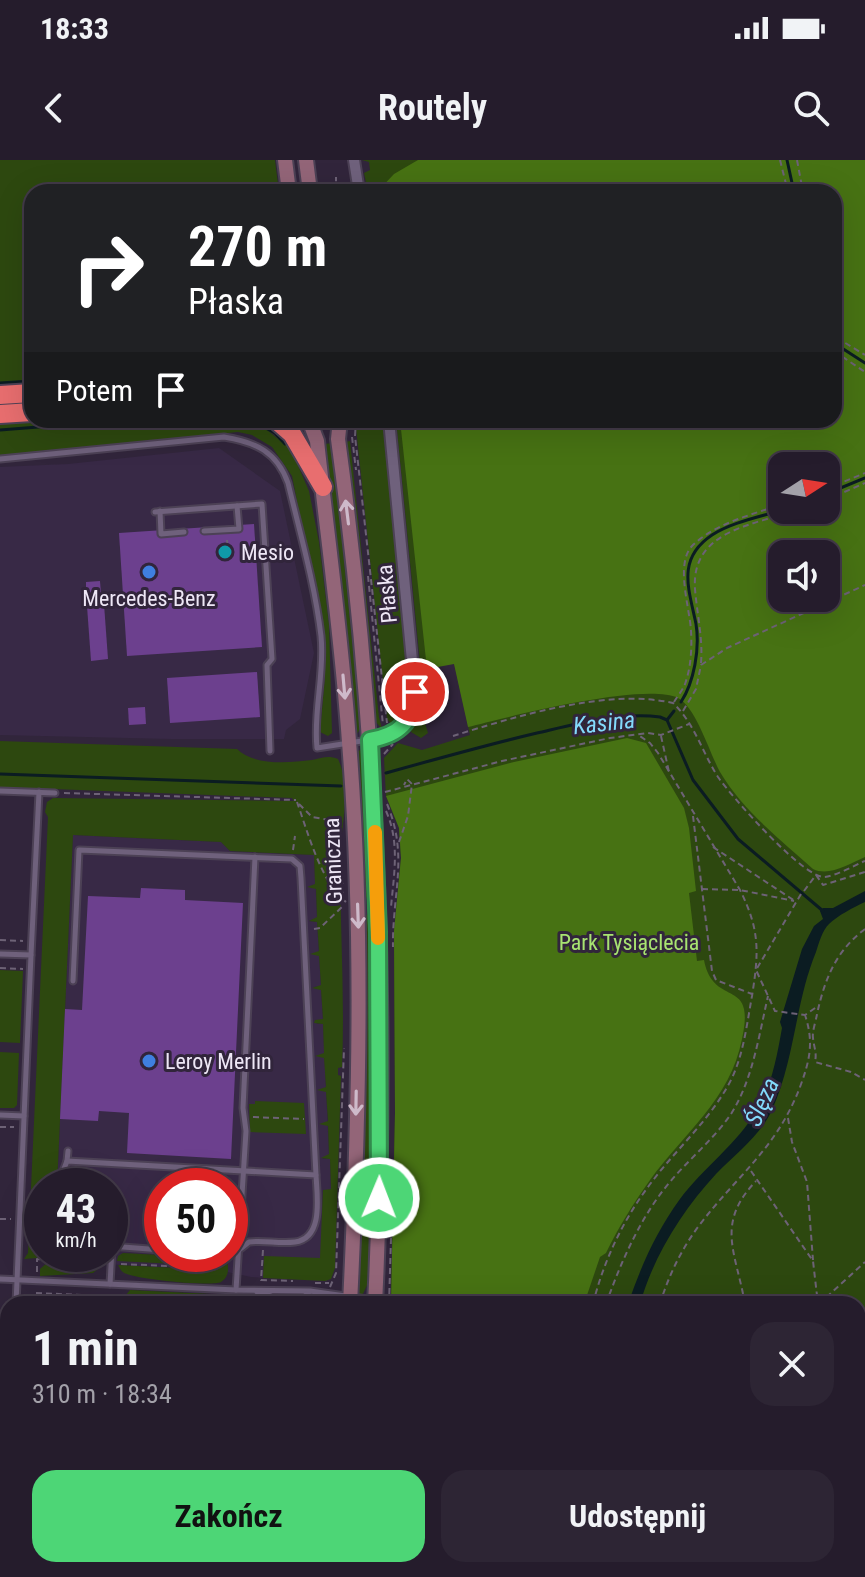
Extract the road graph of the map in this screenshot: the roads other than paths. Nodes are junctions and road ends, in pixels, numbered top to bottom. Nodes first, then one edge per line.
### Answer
1 (285, 160) edge
2 (306, 160) edge
3 (354, 160) edge
4 (288, 184) edge
5 (315, 184) edge
6 (358, 184) edge
7 (24, 394) edge
8 (0, 395) edge
9 (24, 412) edge
10 (0, 414) edge
11 (285, 428) edge
12 (312, 428) edge
13 (339, 428) edge
14 (390, 428) edge
15 (0, 459) edge
16 (323, 487) junction
17 (237, 506) junction
18 (204, 531) dead end
19 (184, 532) dead end
20 (370, 740) junction
21 (349, 742) junction
22 (270, 751) dead end
23 (0, 791) edge
24 (39, 792) junction
25 (55, 793) road end
26 (255, 857) junction
27 (0, 954) edge
28 (31, 955) junction
29 (73, 981) dead end
30 (0, 1115) edge
31 (24, 1116) junction
32 (68, 1151) dead end
33 (67, 1161) junction
34 (64, 1168) edge
35 (205, 1168) edge
36 (244, 1168) edge
37 (248, 1170) edge
38 (316, 1175) junction
39 (248, 1243) edge
40 (110, 1272) edge
41 (237, 1272) edge
42 (0, 1279) edge
43 (18, 1280) junction
44 (110, 1284) junction
45 (236, 1290) junction
46 (252, 1291) junction
47 (310, 1291) junction
48 (17, 1296) edge
49 (271, 1296) edge
50 (305, 1296) edge
51 (339, 1296) edge
52 (350, 1296) edge
53 (375, 1296) edge

1 - 4 main road
2 - 5 main road
3 - 6 street
7 - 8 highway
9 - 10 highway
11 - 16 highway
12 - 16 main road, Graniczna
20 -> 13 main road, Graniczna
14 - 20 street, Płaska
15 - 21 lane
16 -> 21 main road, Graniczna
17 - 18 lane
17 - 19 lane
17 - 22 lane
20 - 21 lane
20 - 53 main road, Graniczna
21 -> 52 main road, Graniczna
23 - 24 lane
24 - 25 lane
24 - 28 lane
26 - 29 lane
26 - 36 lane
26 - 38 lane
27 - 28 lane
28 - 31 lane
30 - 31 lane
31 - 43 lane
32 - 33 lane
33 - 34 lane
33 - 35 lane
37 - 38 lane
38 - 39 lane
40 - 44 lane
41 - 45 lane
42 - 43 lane
43 - 44 lane
43 - 48 lane
44 - 45 lane
45 - 46 lane
46 - 47 lane
46 - 49 lane
47 - 50 lane
47 - 51 lane

